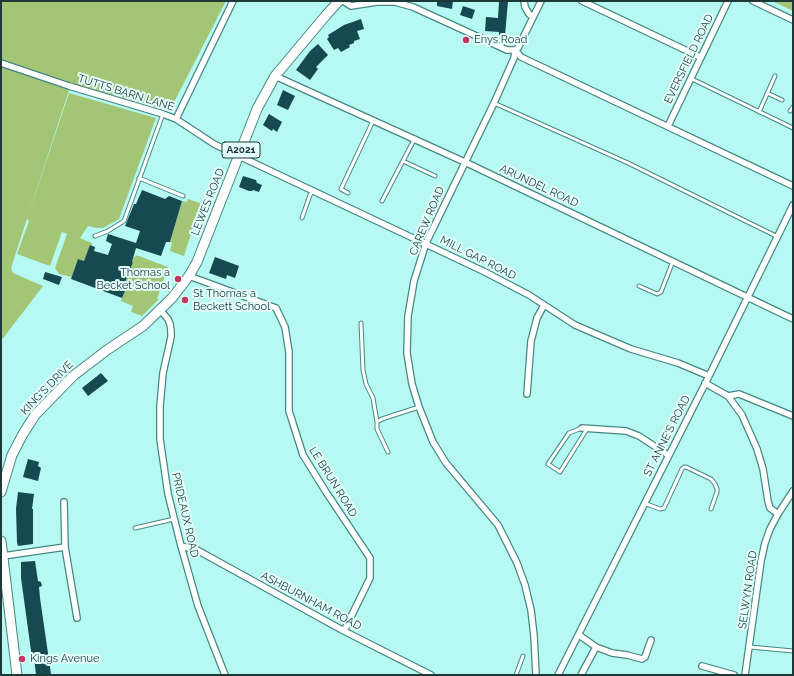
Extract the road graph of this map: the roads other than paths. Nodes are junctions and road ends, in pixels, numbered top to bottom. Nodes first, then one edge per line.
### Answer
1 (234, 1) edge
2 (339, 1) edge
3 (343, 1) edge
4 (524, 1) edge
5 (541, 1) edge
6 (582, 1) edge
7 (728, 1) edge
8 (753, 1) edge
9 (533, 17) junction
10 (793, 20) edge
11 (516, 50) junction
12 (700, 57) junction
13 (1, 63) edge
14 (276, 76) junction
15 (775, 76) dead end
16 (690, 78) junction
17 (767, 93) junction
18 (782, 100) dead end
19 (494, 103) junction
20 (793, 107) edge
21 (790, 111) dead end
22 (758, 112) junction
23 (163, 114) junction
24 (176, 119) junction
25 (373, 121) junction
26 (668, 126) junction
27 (793, 128) edge
28 (415, 138) junction
29 (239, 156) junction
30 (403, 161) junction
31 (465, 162) junction
32 (435, 176) dead end
33 (140, 178) junction
34 (793, 186) edge
35 (313, 190) junction
36 (348, 193) dead end
37 (183, 196) dead end
38 (382, 202) dead end
39 (793, 205) edge
40 (302, 218) dead end
41 (95, 236) dead end
42 (778, 237) junction
43 (426, 243) junction
44 (673, 261) junction
45 (190, 276) junction
46 (639, 286) dead end
47 (748, 297) junction
48 (544, 305) junction
49 (160, 310) junction
50 (793, 319) edge
51 (361, 323) dead end
52 (709, 376) junction
53 (705, 383) junction
54 (527, 394) dead end
55 (728, 396) junction
56 (419, 407) junction
57 (793, 416) edge
58 (377, 422) junction
59 (585, 428) junction
60 (388, 452) dead end
61 (668, 455) junction
62 (793, 491) edge
63 (1, 492) edge
64 (64, 502) dead end
65 (644, 503) junction
66 (711, 509) dead end
67 (778, 514) junction
68 (174, 519) junction
69 (135, 528) dead end
70 (1, 540) edge
71 (181, 546) junction
72 (65, 547) junction
73 (2, 556) edge
74 (77, 618) dead end
75 (344, 631) junction
76 (579, 636) junction
77 (651, 640) dead end
78 (596, 647) junction
79 (750, 647) junction
80 (793, 651) edge
81 (523, 656) dead end
82 (702, 666) dead end
83 (425, 673) edge
84 (17, 675) edge
85 (225, 675) edge
86 (431, 675) edge
87 (516, 675) edge
88 (536, 675) edge
89 (558, 675) edge
90 (581, 675) edge
91 (734, 675) edge
92 (745, 675) edge

1 - 24 street
2 - 14 main road, LEWES ROAD / A2021
3 - 11 street
4 - 9 street
5 - 9 street, CAREW ROAD
6 - 12 street
7 - 12 street, EVERSFIELD ROAD
8 - 10 street
9 - 11 street, CAREW ROAD
11 - 19 street, CAREW ROAD
11 - 26 street
12 - 16 street, EVERSFIELD ROAD
13 - 23 street, TUTTS BARN LANE
14 - 25 street, ARUNDEL ROAD
14 - 29 main road, LEWES ROAD / A2021
15 - 17 lane
16 - 22 lane
16 - 26 street, EVERSFIELD ROAD
17 - 18 lane
17 - 22 lane
19 - 31 street, CAREW ROAD
19 - 42 lane
20 - 21 lane
22 - 27 lane
23 - 24 street, TUTTS BARN LANE
23 - 33 lane
24 - 29 street, TUTTS BARN LANE
25 - 28 street, ARUNDEL ROAD
25 - 36 lane
26 - 34 street
28 - 30 lane
28 - 31 street, ARUNDEL ROAD
29 - 35 street, MILL GAP ROAD
29 - 45 main road, LEWES ROAD / A2021
30 - 32 lane
30 - 38 lane
31 - 43 street, CAREW ROAD
31 - 44 street, ARUNDEL ROAD
33 - 37 lane
33 - 41 lane
35 - 40 lane
35 - 43 street, MILL GAP ROAD
39 - 42 street, ST ANNE'S ROAD
42 - 47 street, ST ANNE'S ROAD
43 - 48 street, MILL GAP ROAD
43 - 56 street, CAREW ROAD
44 - 46 lane
44 - 47 street, ARUNDEL ROAD
45 - 49 main road, LEWES ROAD / A2021
45 - 75 street, LE BRUN ROAD
47 - 50 street, ARUNDEL ROAD
47 - 52 street, ST ANNE'S ROAD
48 - 52 street, MILL GAP ROAD
48 - 54 street
49 - 63 main road, KING'S DRIVE / A2021
49 - 68 street, PRIDEAUX ROAD
51 - 58 lane
52 - 53 street, ST ANNE'S ROAD
53 - 55 street
53 - 61 street, ST ANNE'S ROAD
55 - 57 street
55 - 67 street
56 - 58 lane
56 - 88 street, CAREW ROAD
58 - 60 lane
59 - 59 lane
59 - 61 street
61 - 65 street, ST ANNE'S ROAD
62 - 67 street, SELWYN ROAD
64 - 72 street
65 - 66 lane
65 - 76 street, ST ANNE'S ROAD
67 - 79 street, SELWYN ROAD
68 - 69 lane
68 - 71 street, PRIDEAUX ROAD
70 - 73 main road
71 - 75 street, ASHBURNHAM ROAD
71 - 85 street, PRIDEAUX ROAD
72 - 73 street
72 - 74 street
73 - 84 main road
75 - 83 street, ASHBURNHAM ROAD
76 - 78 street
76 - 89 street, ST ANNE'S ROAD
77 - 78 street
78 - 90 street
79 - 80 lane
79 - 92 street, SELWYN ROAD
81 - 87 lane
82 - 91 street
83 - 86 street, ASHBURNHAM ROAD

